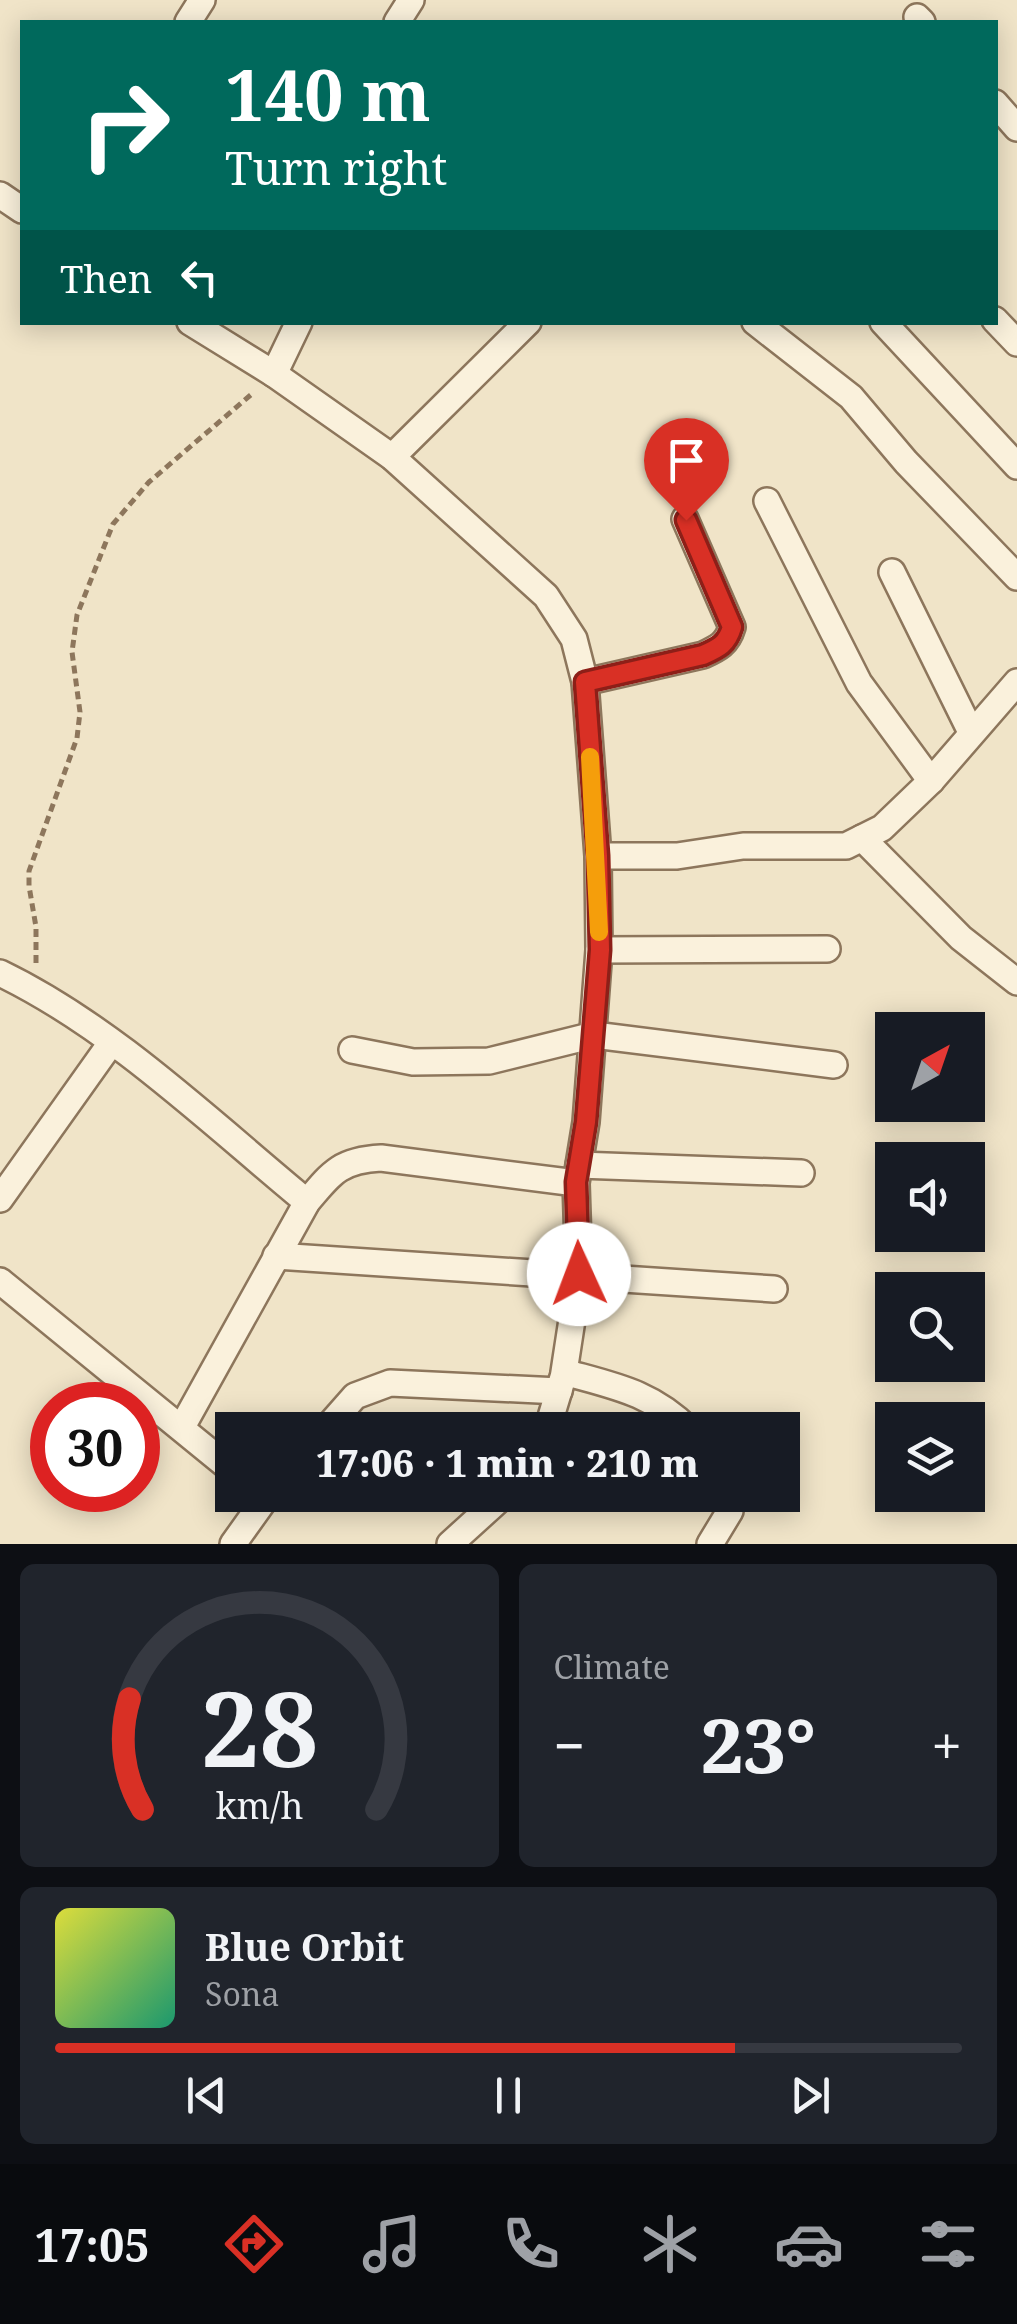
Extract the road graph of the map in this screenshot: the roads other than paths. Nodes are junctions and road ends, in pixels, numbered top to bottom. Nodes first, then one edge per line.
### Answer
1 (998, 106) edge
2 (1017, 128) edge
3 (998, 323) edge
4 (195, 325) edge
5 (298, 325) edge
6 (525, 325) edge
7 (759, 325) edge
8 (886, 325) edge
9 (1017, 343) edge
10 (274, 374) junction
11 (392, 457) junction
12 (1017, 466) edge
13 (767, 501) dead end
14 (686, 520) dead end
15 (892, 572) dead end
16 (1017, 577) edge
17 (585, 682) junction
18 (1017, 682) edge
19 (971, 732) junction
20 (931, 781) junction
21 (862, 838) junction
22 (598, 856) junction
23 (827, 949) dead end
24 (600, 950) junction
25 (0, 973) edge
26 (1017, 982) edge
27 (31, 988) junction
28 (0, 996) edge
29 (594, 1034) junction
30 (110, 1043) junction
31 (352, 1050) dead end
32 (834, 1066) dead end
33 (801, 1173) dead end
34 (577, 1174) junction
35 (0, 1199) edge
36 (307, 1202) junction
37 (276, 1256) junction
38 (579, 1274) junction
39 (0, 1281) edge
40 (774, 1289) dead end
41 (562, 1382) junction
42 (340, 1412) edge
43 (553, 1412) edge
44 (669, 1412) edge
45 (182, 1428) junction
46 (215, 1456) edge
47 (254, 1512) edge
48 (485, 1512) edge
49 (729, 1512) edge
50 (232, 1544) edge
51 (450, 1544) edge
52 (710, 1544) edge

1 - 2 street
3 - 9 street
4 - 10 street
5 - 10 street
6 - 11 street
7 - 16 street
8 - 12 street
10 - 11 street
11 - 17 street
13 - 20 street
14 - 17 street
15 - 19 street
17 - 22 street
18 - 19 street
19 - 20 street
20 - 21 street
21 - 22 street
21 - 26 street
22 - 24 street
23 - 24 street
24 - 29 street
25 - 27 street
27 - 28 street
27 - 30 street
29 - 31 street
29 - 32 street
29 - 34 street
30 - 35 street
30 - 36 street
33 - 34 street
34 - 36 street
34 - 38 street
36 - 37 street
37 - 38 street
37 - 45 street
38 - 40 street
38 - 41 street
39 - 45 street
41 - 42 street
41 - 43 street
41 - 44 street
45 - 46 street
47 - 50 street
48 - 51 street
49 - 52 street

